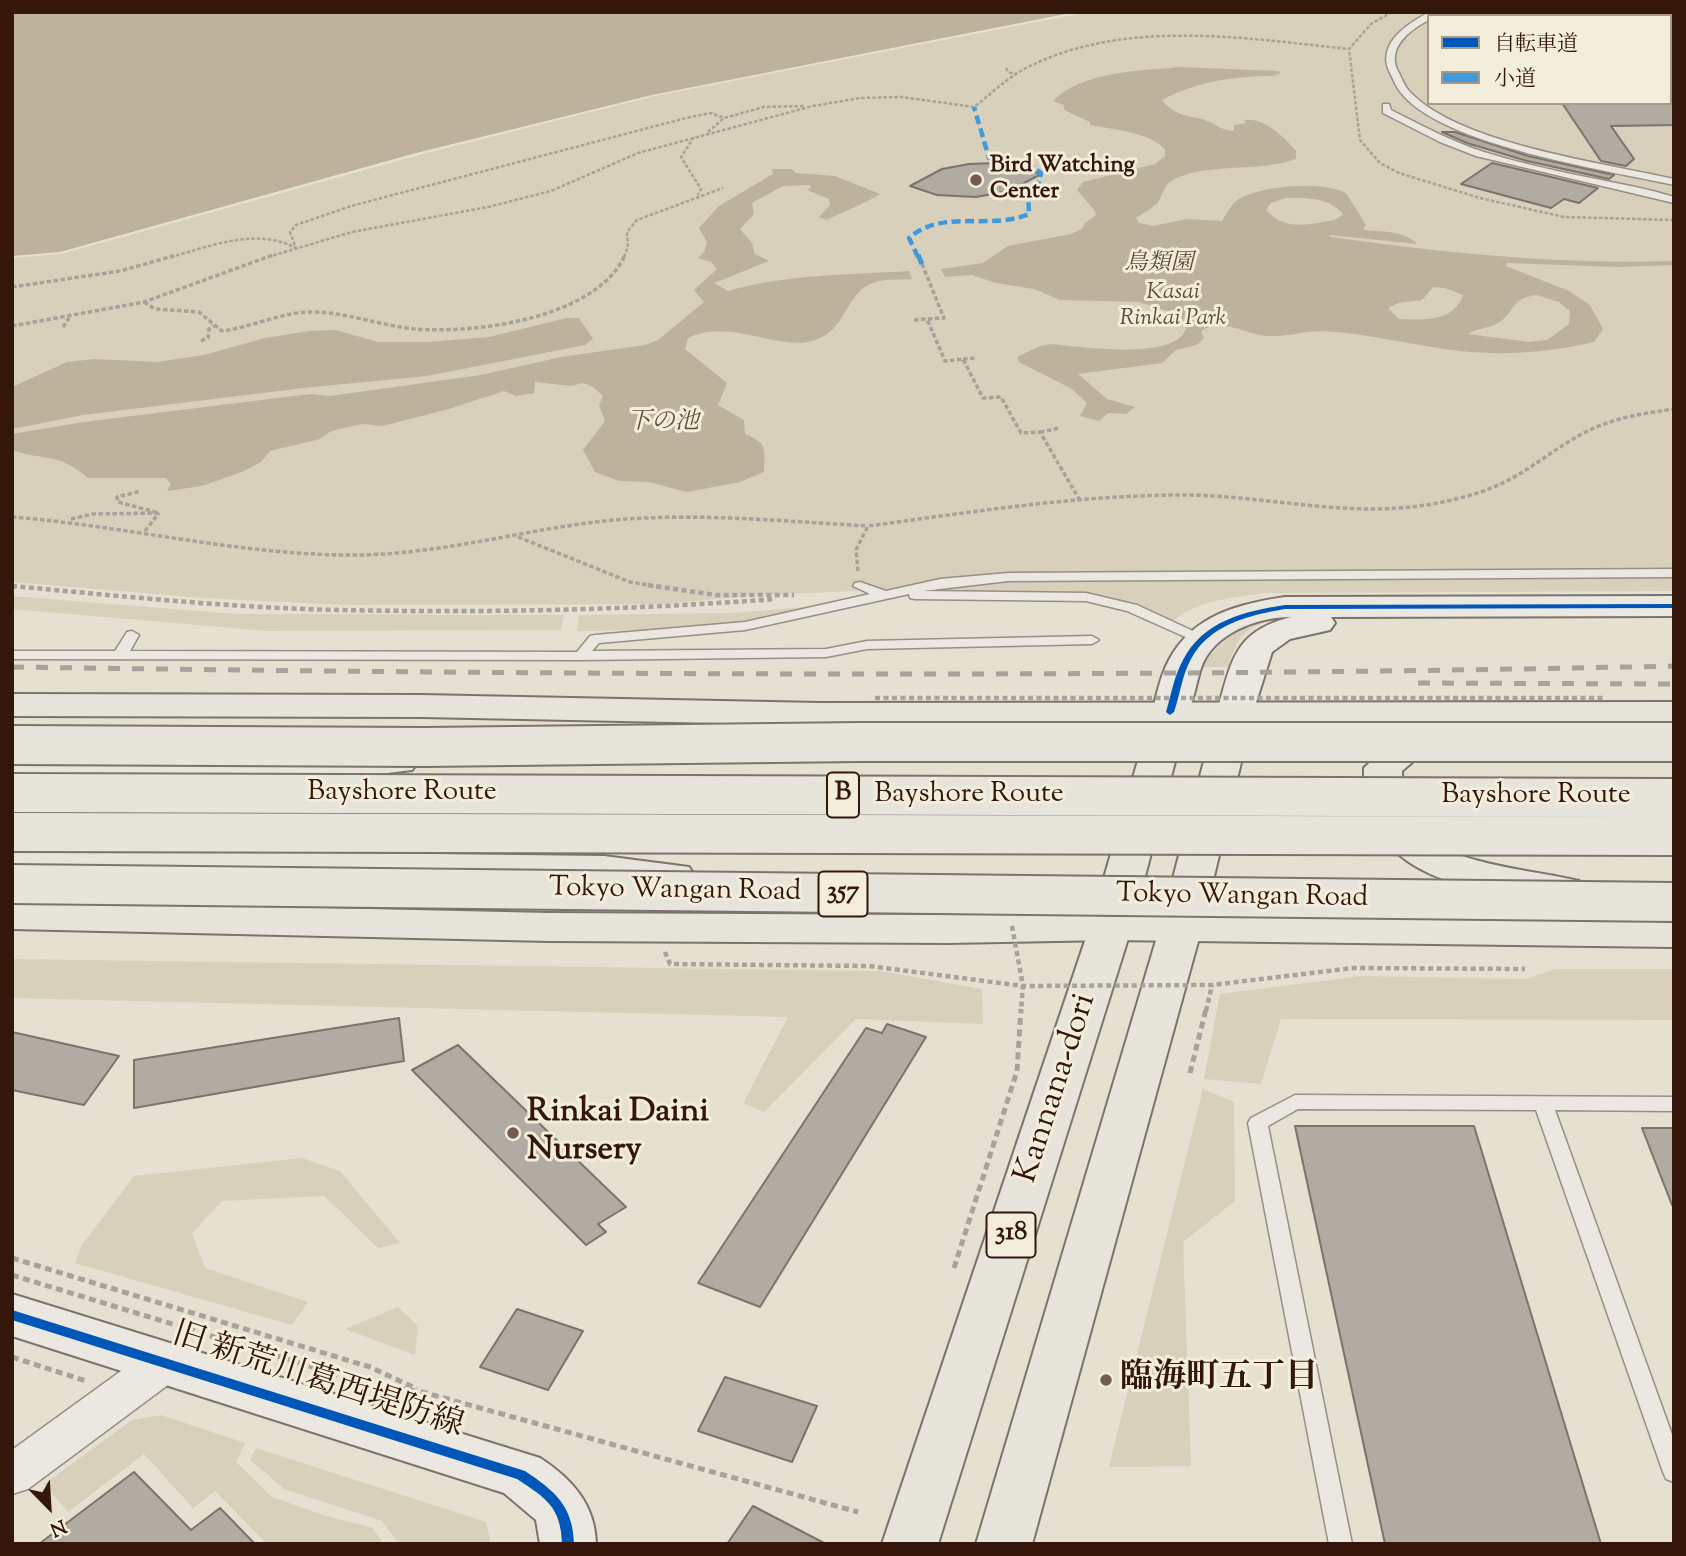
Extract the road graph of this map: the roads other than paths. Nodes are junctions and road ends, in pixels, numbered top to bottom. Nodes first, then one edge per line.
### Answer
1 (1427, 17) edge
2 (1385, 106) dead end
3 (1650, 176) junction
4 (1674, 182) edge
5 (1633, 189) junction
6 (1674, 200) edge
7 (1674, 573) edge
8 (860, 586) road end
9 (882, 595) junction
10 (1674, 606) edge
11 (1674, 622) edge
12 (132, 635) dead end
13 (1092, 640) dead end
14 (1201, 640) junction
15 (12, 654) edge
16 (120, 655) junction
17 (581, 656) junction
18 (12, 705) edge
19 (571, 711) junction
20 (1170, 712) junction
21 (1235, 712) junction
22 (820, 714) junction
23 (1674, 716) edge
24 (12, 722) edge
25 (859, 742) junction
26 (1674, 742) edge
27 (12, 745) edge
28 (1674, 761) edge
29 (12, 765) edge
30 (12, 793) edge
31 (1674, 798) edge
32 (12, 832) edge
33 (1674, 836) edge
34 (12, 862) edge
35 (1674, 881) edge
36 (12, 884) edge
37 (904, 895) junction
38 (1674, 902) edge
39 (12, 915) edge
40 (1111, 926) junction
41 (549, 927) junction
42 (1181, 927) junction
43 (948, 929) junction
44 (12, 933) edge
45 (1674, 933) edge
46 (1543, 1103) junction
47 (1674, 1104) edge
48 (12, 1315) edge
49 (165, 1363) junction
50 (1674, 1472) edge
51 (12, 1475) edge
52 (568, 1544) edge
53 (911, 1544) edge
54 (1004, 1544) edge
55 (1341, 1544) edge

1 - 3 lane
2 - 5 lane
3 - 4 lane
3 - 5 lane
5 - 6 lane
7 - 9 lane
8 - 9 lane
9 - 14 lane
9 - 17 lane
10 - 14 street
11 - 21 street
12 - 16 lane
13 - 17 lane
14 - 20 street
15 - 16 lane
16 - 17 lane
18 - 19 main road
19 - 22 main road
19 - 24 main road
20 - 21 main road
20 - 22 main road
20 - 40 main road, Kannana-dori / 318
21 - 23 main road
21 - 42 main road
22 - 29 main road
23 - 38 main road
25 - 26 main road, bridge
25 - 27 main road, bridge
25 - 28 main road, bridge
30 - 31 main road, Bayshore Route / B, bridge
32 - 33 main road, Bayshore Route / B, bridge
34 - 43 main road
35 - 37 main road, bridge
36 - 37 main road, Tokyo Wangan Road / 357, bridge
37 - 38 main road, Tokyo Wangan Road / 357, bridge
39 - 41 main road
40 - 42 main road
40 - 43 main road
40 - 53 main road, Kannana-dori / 318
41 - 43 main road
41 - 44 main road
42 - 45 main road
42 - 54 main road
46 - 47 lane
46 - 50 lane
46 - 55 lane
48 - 49 street, 旧 新荒川葛西堤防線
49 - 51 street
49 - 52 street, 旧 新荒川葛西堤防線

